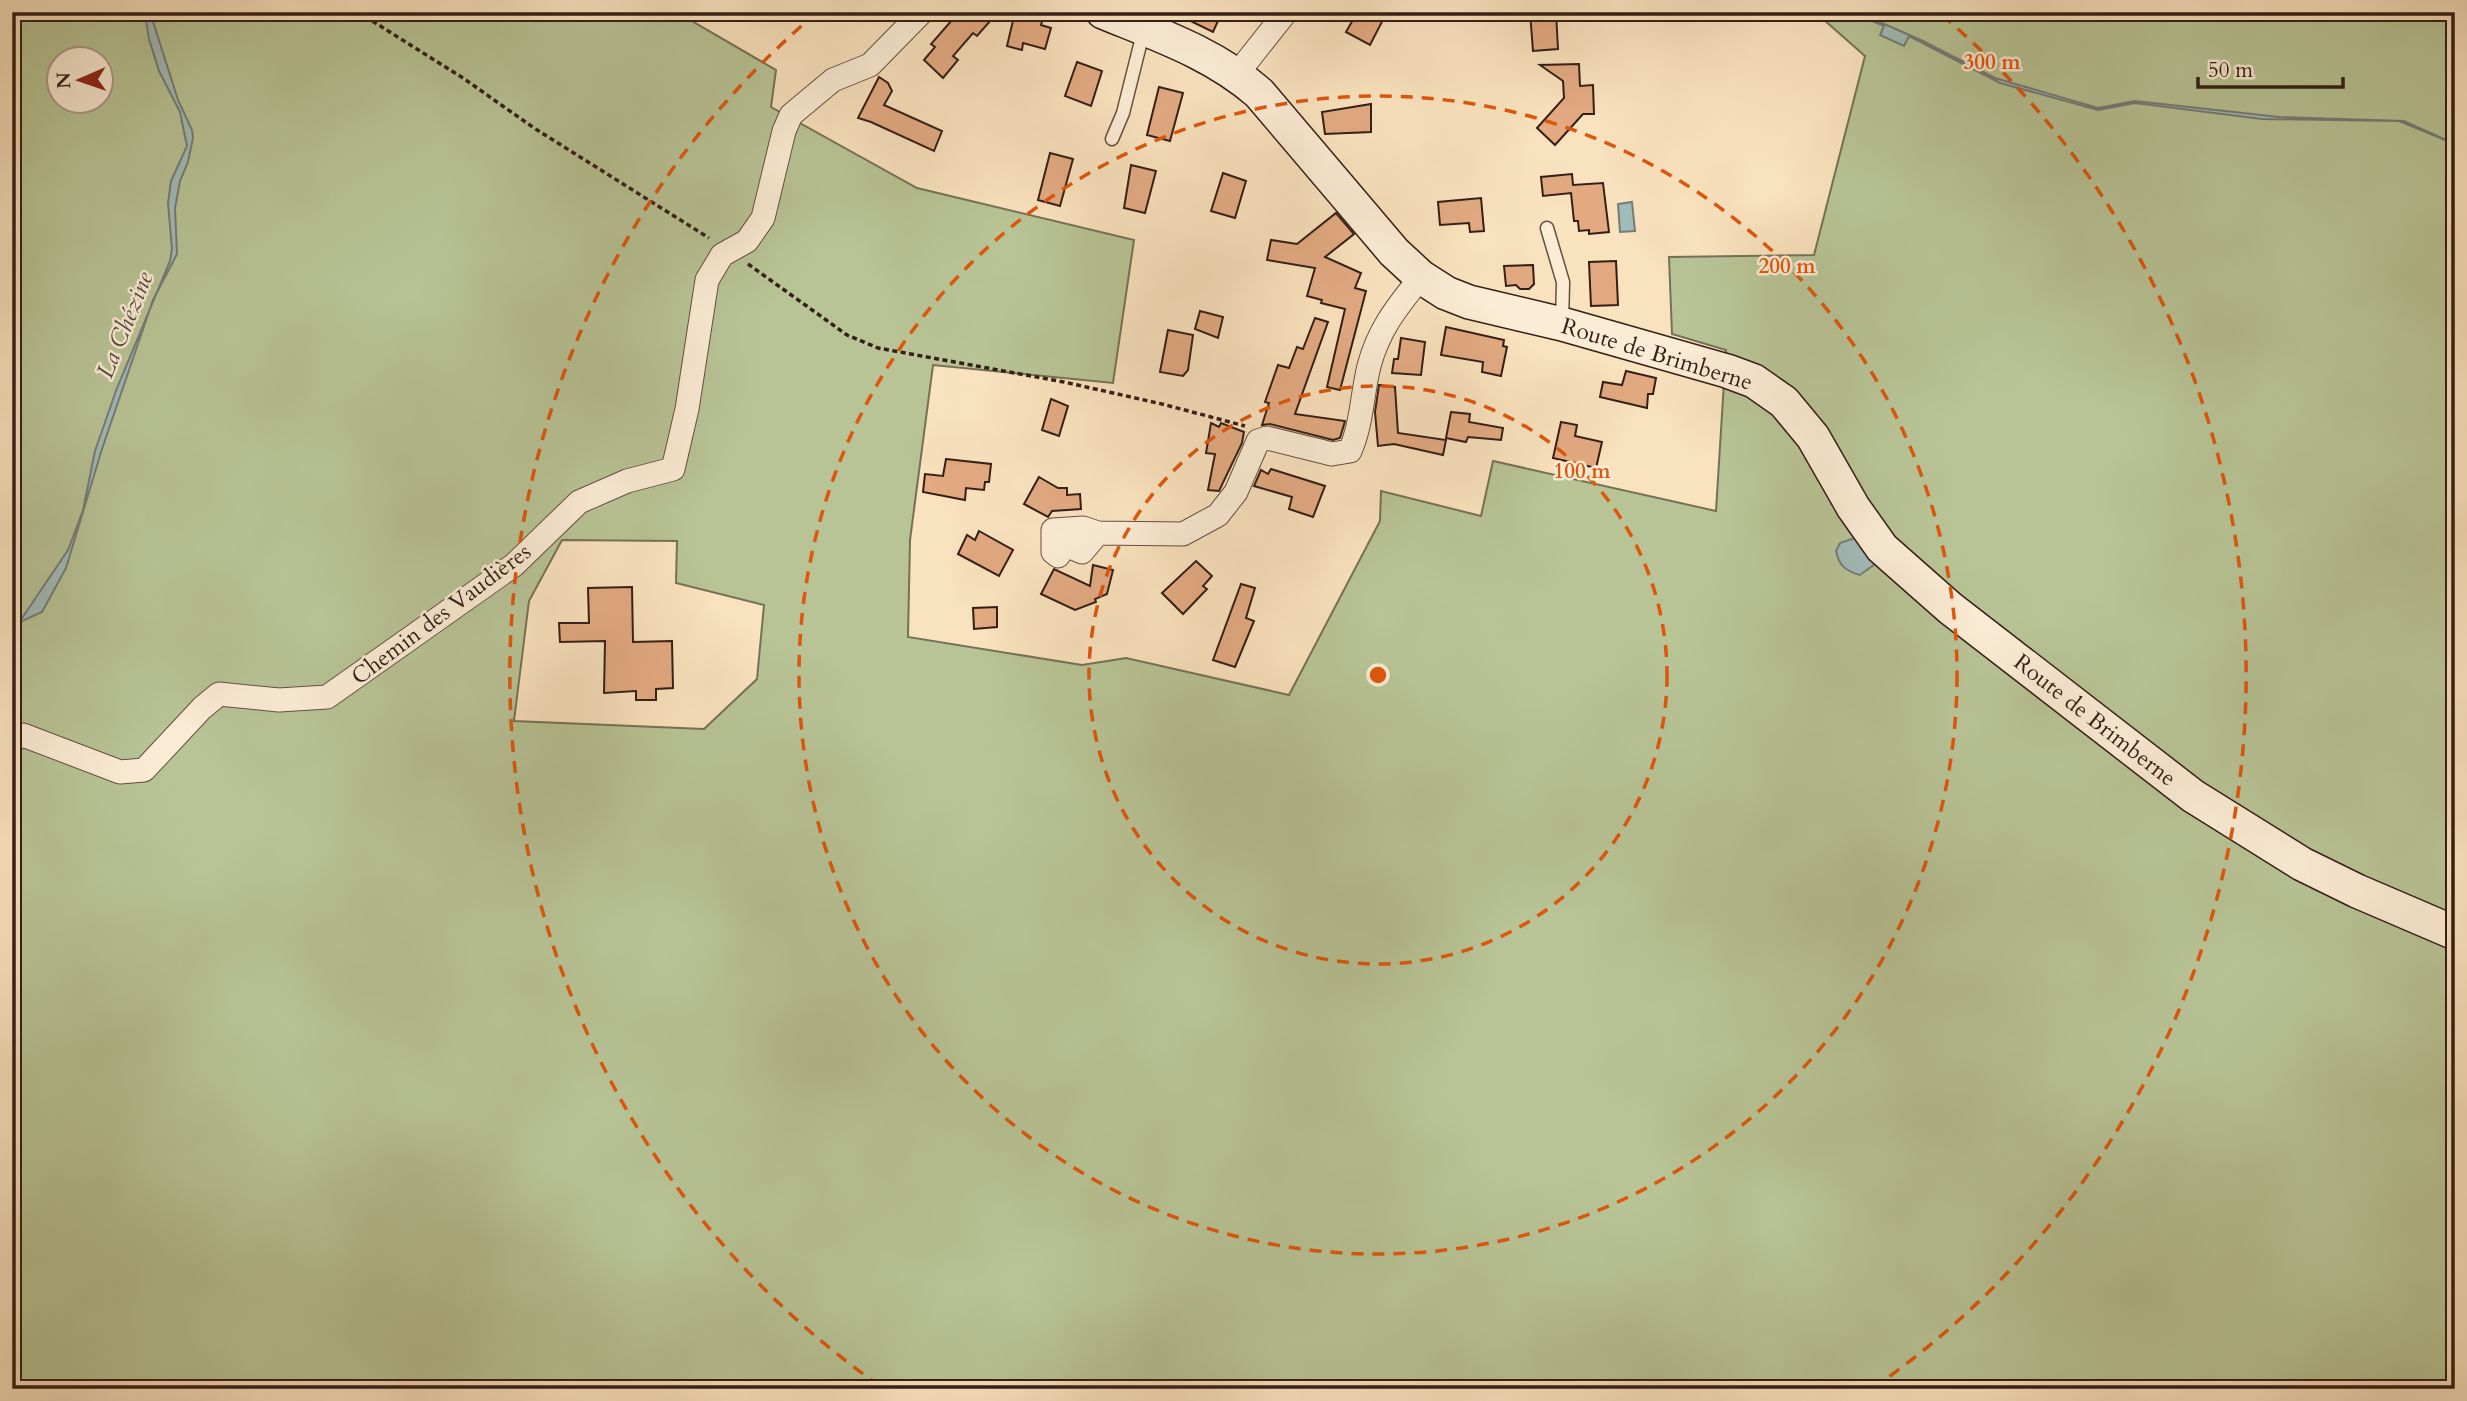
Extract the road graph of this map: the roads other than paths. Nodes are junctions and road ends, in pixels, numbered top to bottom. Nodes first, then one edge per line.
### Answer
1 (922, 12) edge
2 (1103, 12) edge
3 (1286, 12) edge
4 (1144, 29) junction
5 (1237, 74) junction
6 (1112, 139) dead end
7 (1547, 228) dead end
8 (1421, 277) junction
9 (1562, 324) junction
10 (1098, 533) dead end
11 (12, 741) edge
12 (2455, 933) edge

1 - 11 street, Chemin des Vaudières
2 - 4 street, Route de Brimberne
3 - 5 street
4 - 5 street, Route de Brimberne
4 - 6 lane
5 - 8 street, Route de Brimberne
7 - 9 lane
8 - 9 street, Route de Brimberne
8 - 10 street
9 - 12 street, Route de Brimberne

